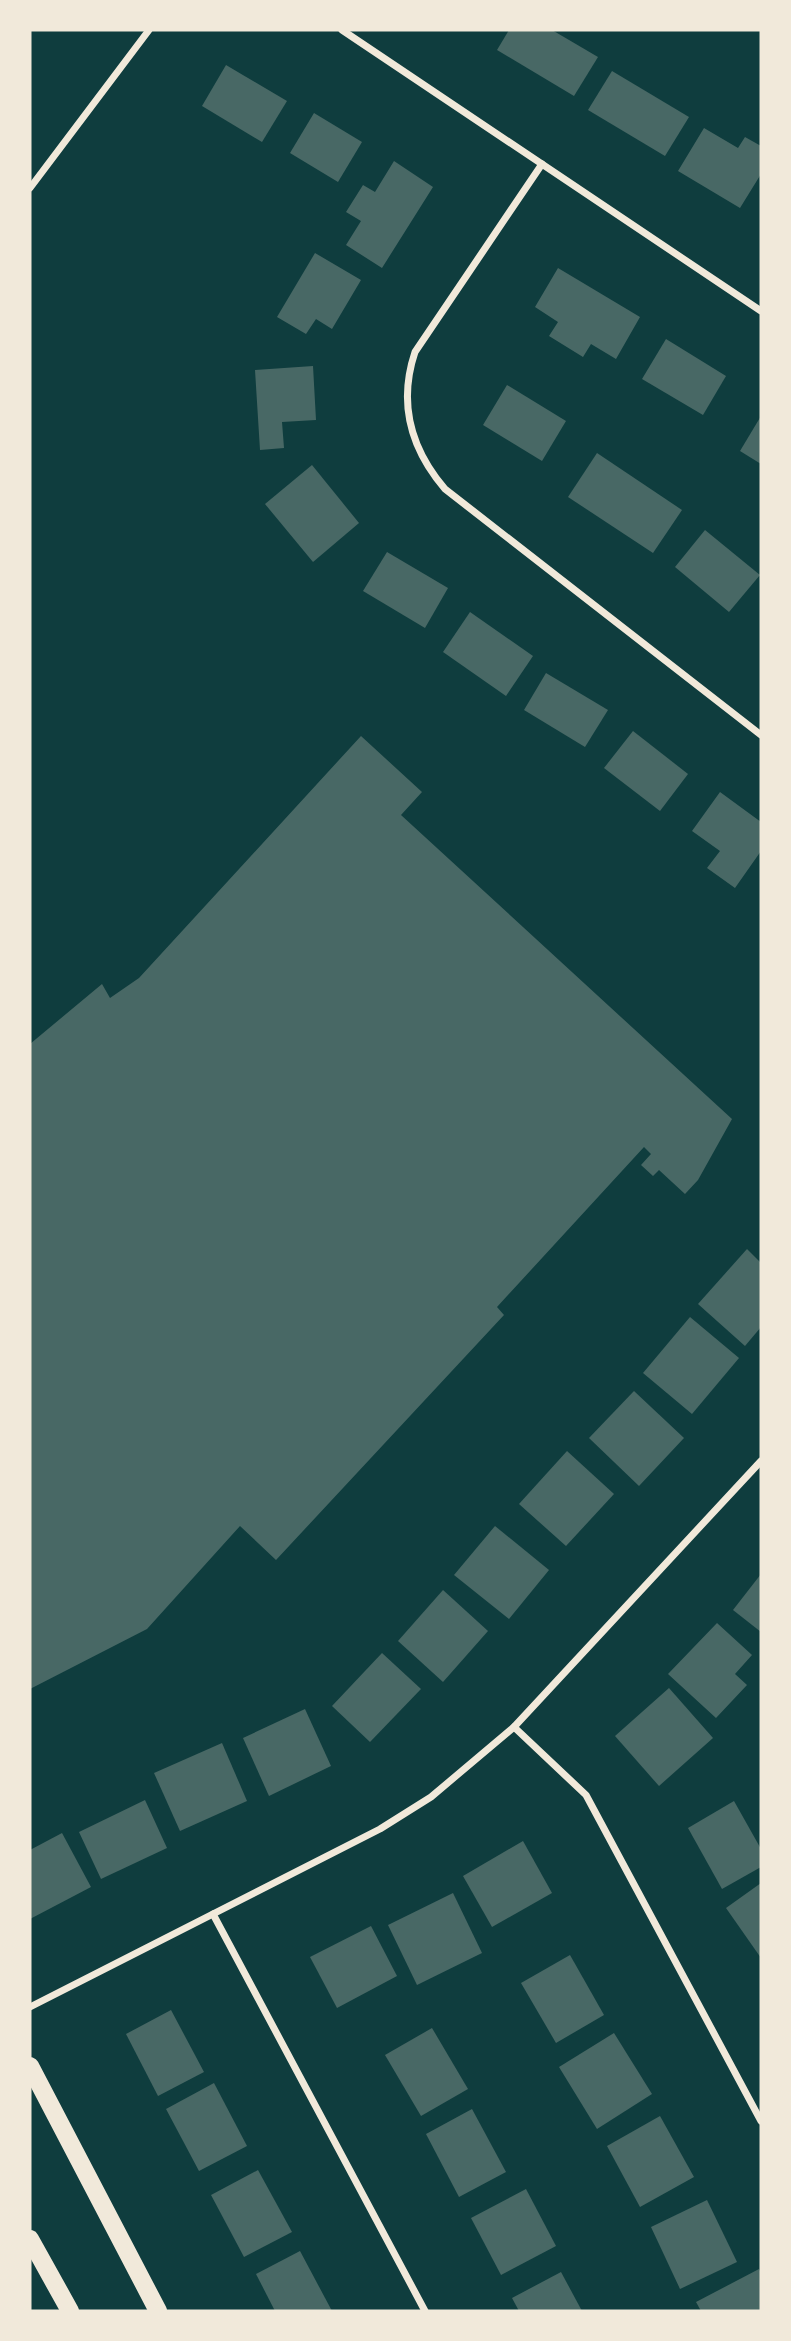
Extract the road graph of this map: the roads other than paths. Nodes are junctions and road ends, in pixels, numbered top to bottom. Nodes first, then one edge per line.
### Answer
1 (149, 30) edge
2 (342, 30) edge
3 (542, 164) junction
4 (30, 188) edge
5 (761, 310) edge
6 (761, 735) edge
7 (761, 1461) edge
8 (514, 1727) junction
9 (213, 1914) junction
10 (30, 2007) edge
11 (30, 2066) edge
12 (761, 2121) edge
13 (30, 2239) edge
14 (70, 2311) edge
15 (158, 2311) edge
16 (425, 2311) edge

1 - 4 street
2 - 3 street
3 - 5 street
3 - 6 street
7 - 8 street
8 - 9 street
8 - 12 street
9 - 10 street
9 - 16 street
11 - 15 main road
13 - 14 main road

